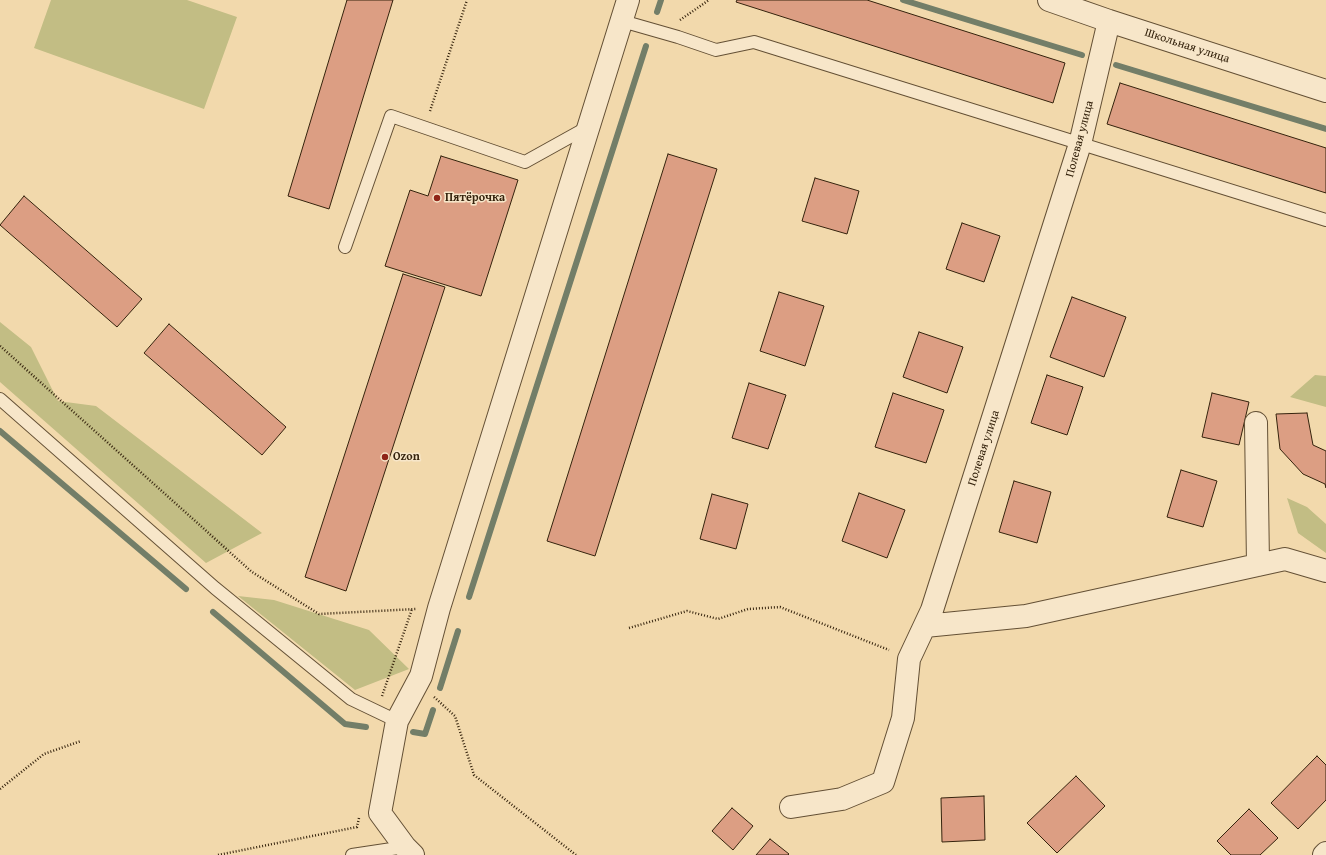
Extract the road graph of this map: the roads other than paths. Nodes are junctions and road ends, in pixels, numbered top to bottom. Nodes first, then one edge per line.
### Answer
1 (628, 0) edge
2 (1049, 0) edge
3 (622, 21) junction
4 (1109, 21) junction
5 (1326, 91) edge
6 (590, 126) junction
7 (1080, 144) junction
8 (1326, 220) edge
9 (345, 247) dead end
10 (0, 399) edge
11 (1256, 423) dead end
12 (1258, 565) junction
13 (1326, 571) edge
14 (925, 626) junction
15 (397, 721) junction
16 (791, 807) dead end
17 (409, 851) edge
18 (352, 855) edge

1 - 3 street
2 - 4 street, Школьная улица
3 - 6 street
3 - 7 lane
4 - 5 street, Школьная улица
4 - 7 street, Полевая улица
6 - 9 lane
6 - 15 street
7 - 8 lane
7 - 14 street, Полевая улица
10 - 15 lane
11 - 12 street
12 - 13 street
12 - 14 street
14 - 16 street, Полевая улица
15 - 17 street
17 - 18 lane

